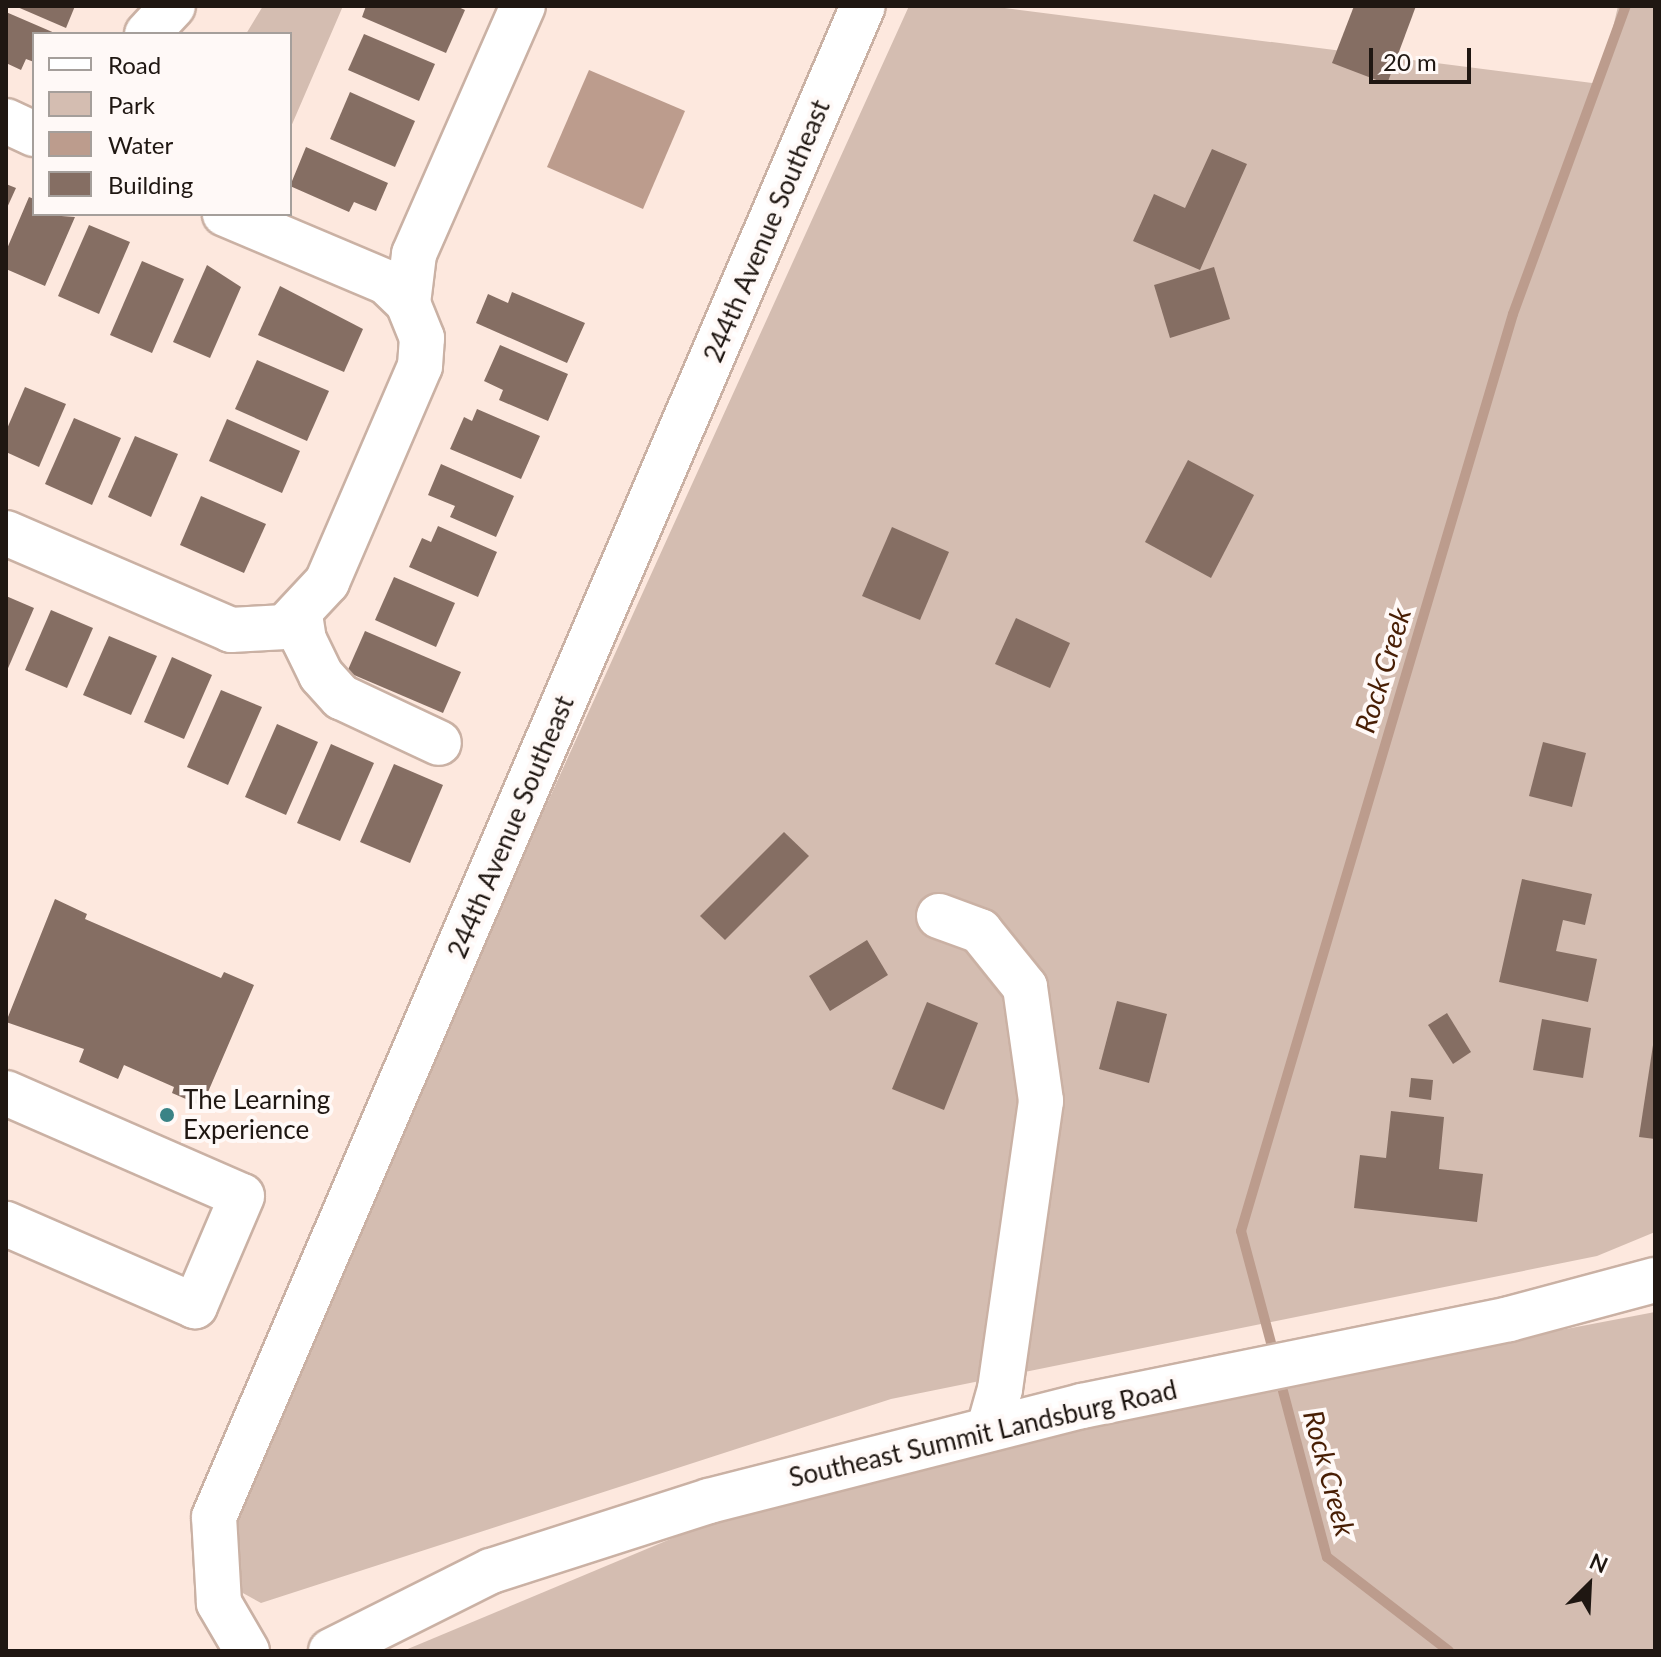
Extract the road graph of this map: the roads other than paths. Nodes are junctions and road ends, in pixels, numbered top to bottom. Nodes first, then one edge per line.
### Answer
1 (173, 6) edge
2 (523, 6) edge
3 (863, 6) edge
4 (149, 32) edge
5 (6, 121) edge
6 (32, 133) edge
7 (230, 216) edge
8 (408, 303) junction
9 (6, 533) edge
10 (300, 615) junction
11 (439, 743) dead end
12 (939, 916) dead end
13 (6, 1093) edge
14 (6, 1224) edge
15 (1655, 1280) edge
16 (989, 1428) junction
17 (247, 1651) edge
18 (331, 1651) edge

1 - 4 street
2 - 8 street
3 - 17 street, 244th Avenue Southeast
5 - 6 street
7 - 8 street
8 - 10 street
9 - 10 street
10 - 11 street
12 - 16 street
13 - 14 street
15 - 16 street, Southeast Summit Landsburg Road
16 - 18 street, Southeast Summit Landsburg Road

